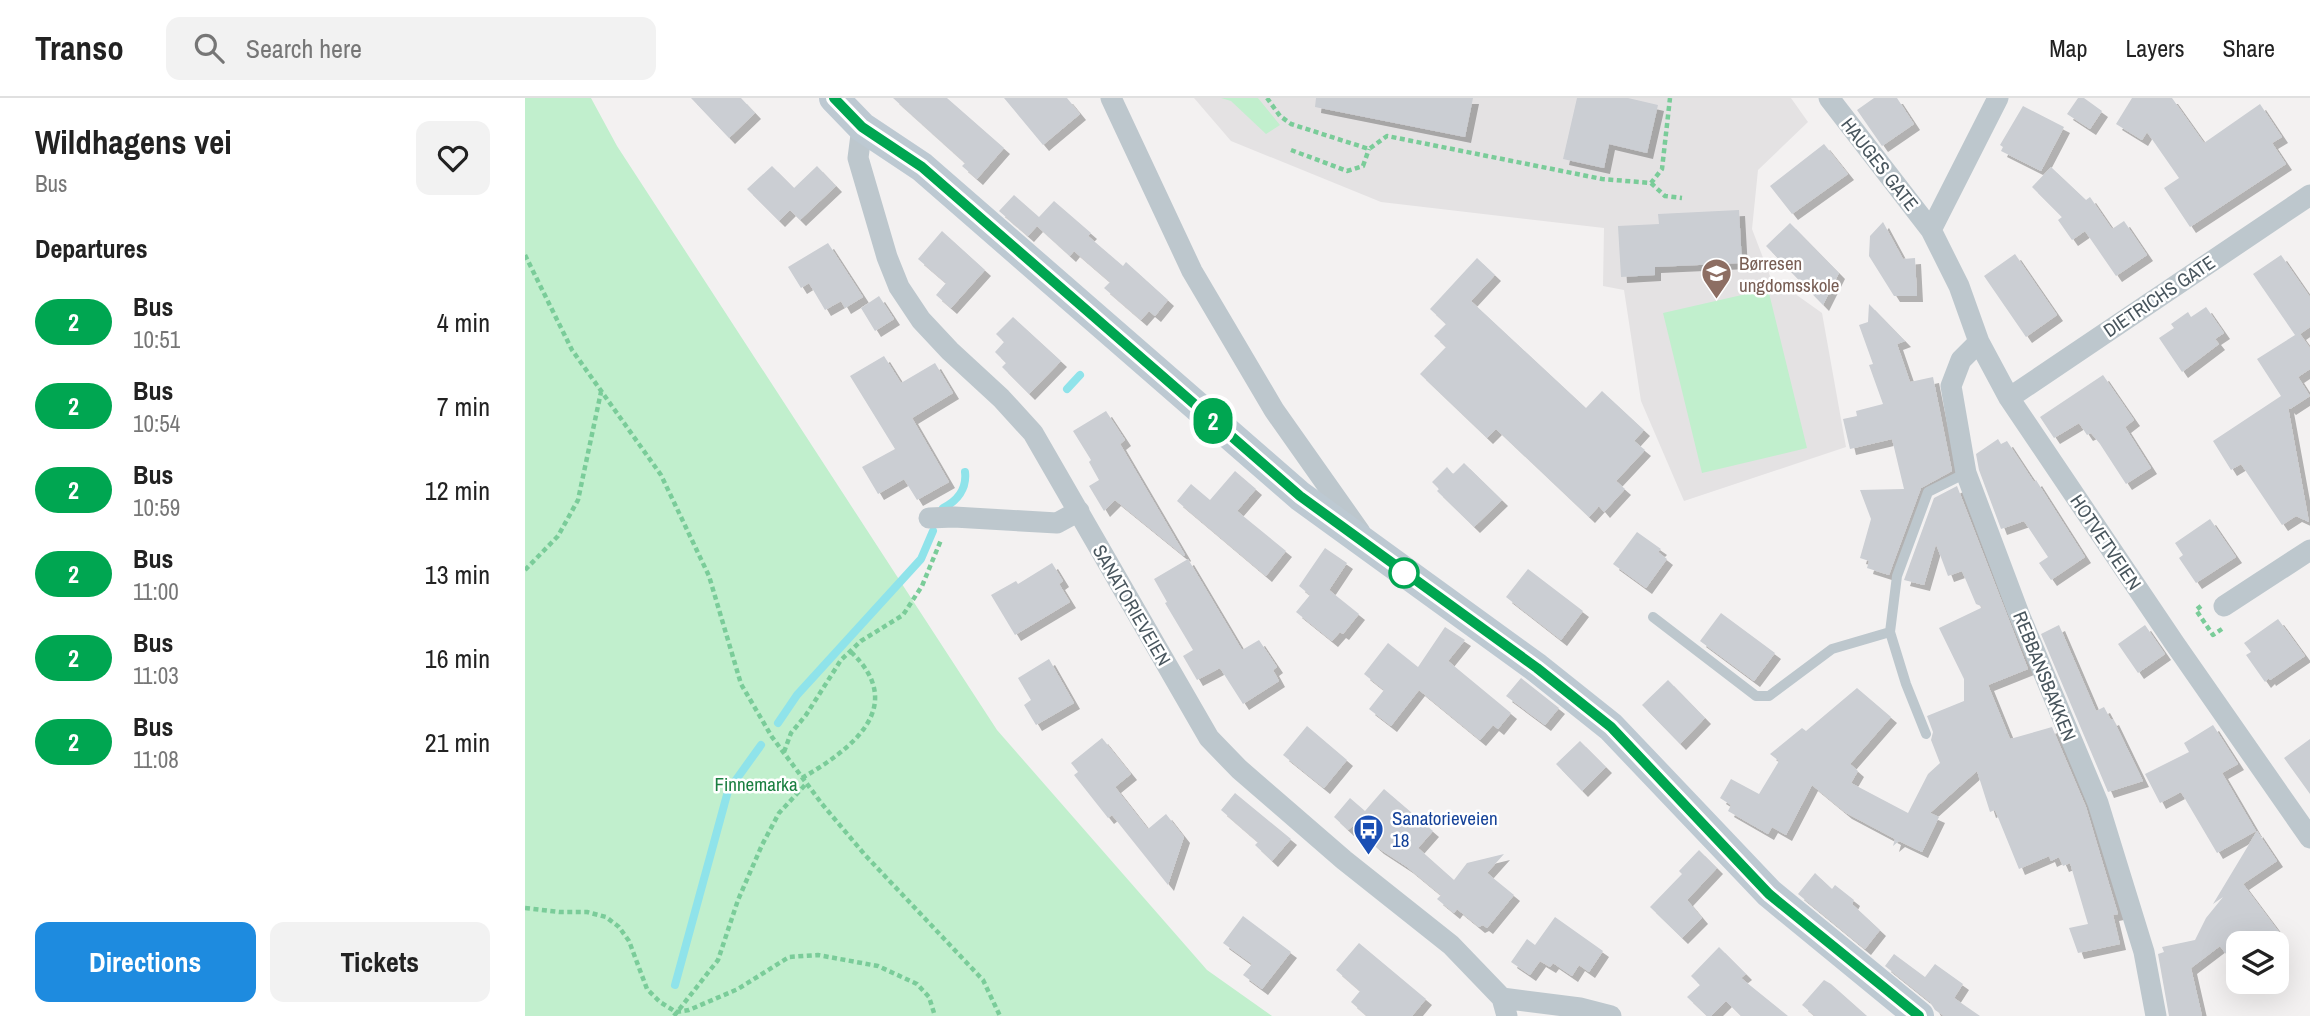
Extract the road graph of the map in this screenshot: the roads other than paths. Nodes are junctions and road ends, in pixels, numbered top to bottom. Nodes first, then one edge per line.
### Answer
1 (834, 98) edge
2 (1111, 98) edge
3 (1829, 98) edge
4 (1998, 98) edge
5 (862, 127) junction
6 (2310, 195) edge
7 (1931, 230) junction
8 (1979, 342) junction
9 (2009, 398) junction
10 (1966, 473) junction
11 (1079, 511) junction
12 (936, 518) road end
13 (2310, 550) edge
14 (1373, 551) junction
15 (2224, 606) dead end
16 (1653, 617) dead end
17 (1891, 632) junction
18 (1926, 734) dead end
19 (2310, 838) edge
20 (1504, 1007) edge
21 (1611, 1016) edge
22 (1919, 1016) edge
23 (2156, 1016) edge

1 - 5 main road
2 - 14 street
3 - 7 street, HAUGES GATE
4 - 7 street
5 - 11 street, SANATORIEVEIEN
5 - 14 main road
6 - 9 street, DIETRICHS GATE
7 - 8 street, HOTVETVEIEN
8 - 9 street, HOTVETVEIEN
8 - 10 street, REBBANSBAKKEN
9 - 19 street, HOTVETVEIEN
10 - 17 lane
10 - 23 street, REBBANSBAKKEN
11 - 12 street
11 - 20 street, SANATORIEVEIEN
13 - 15 street
14 - 22 main road
16 - 17 lane
17 - 18 lane
20 - 21 street

